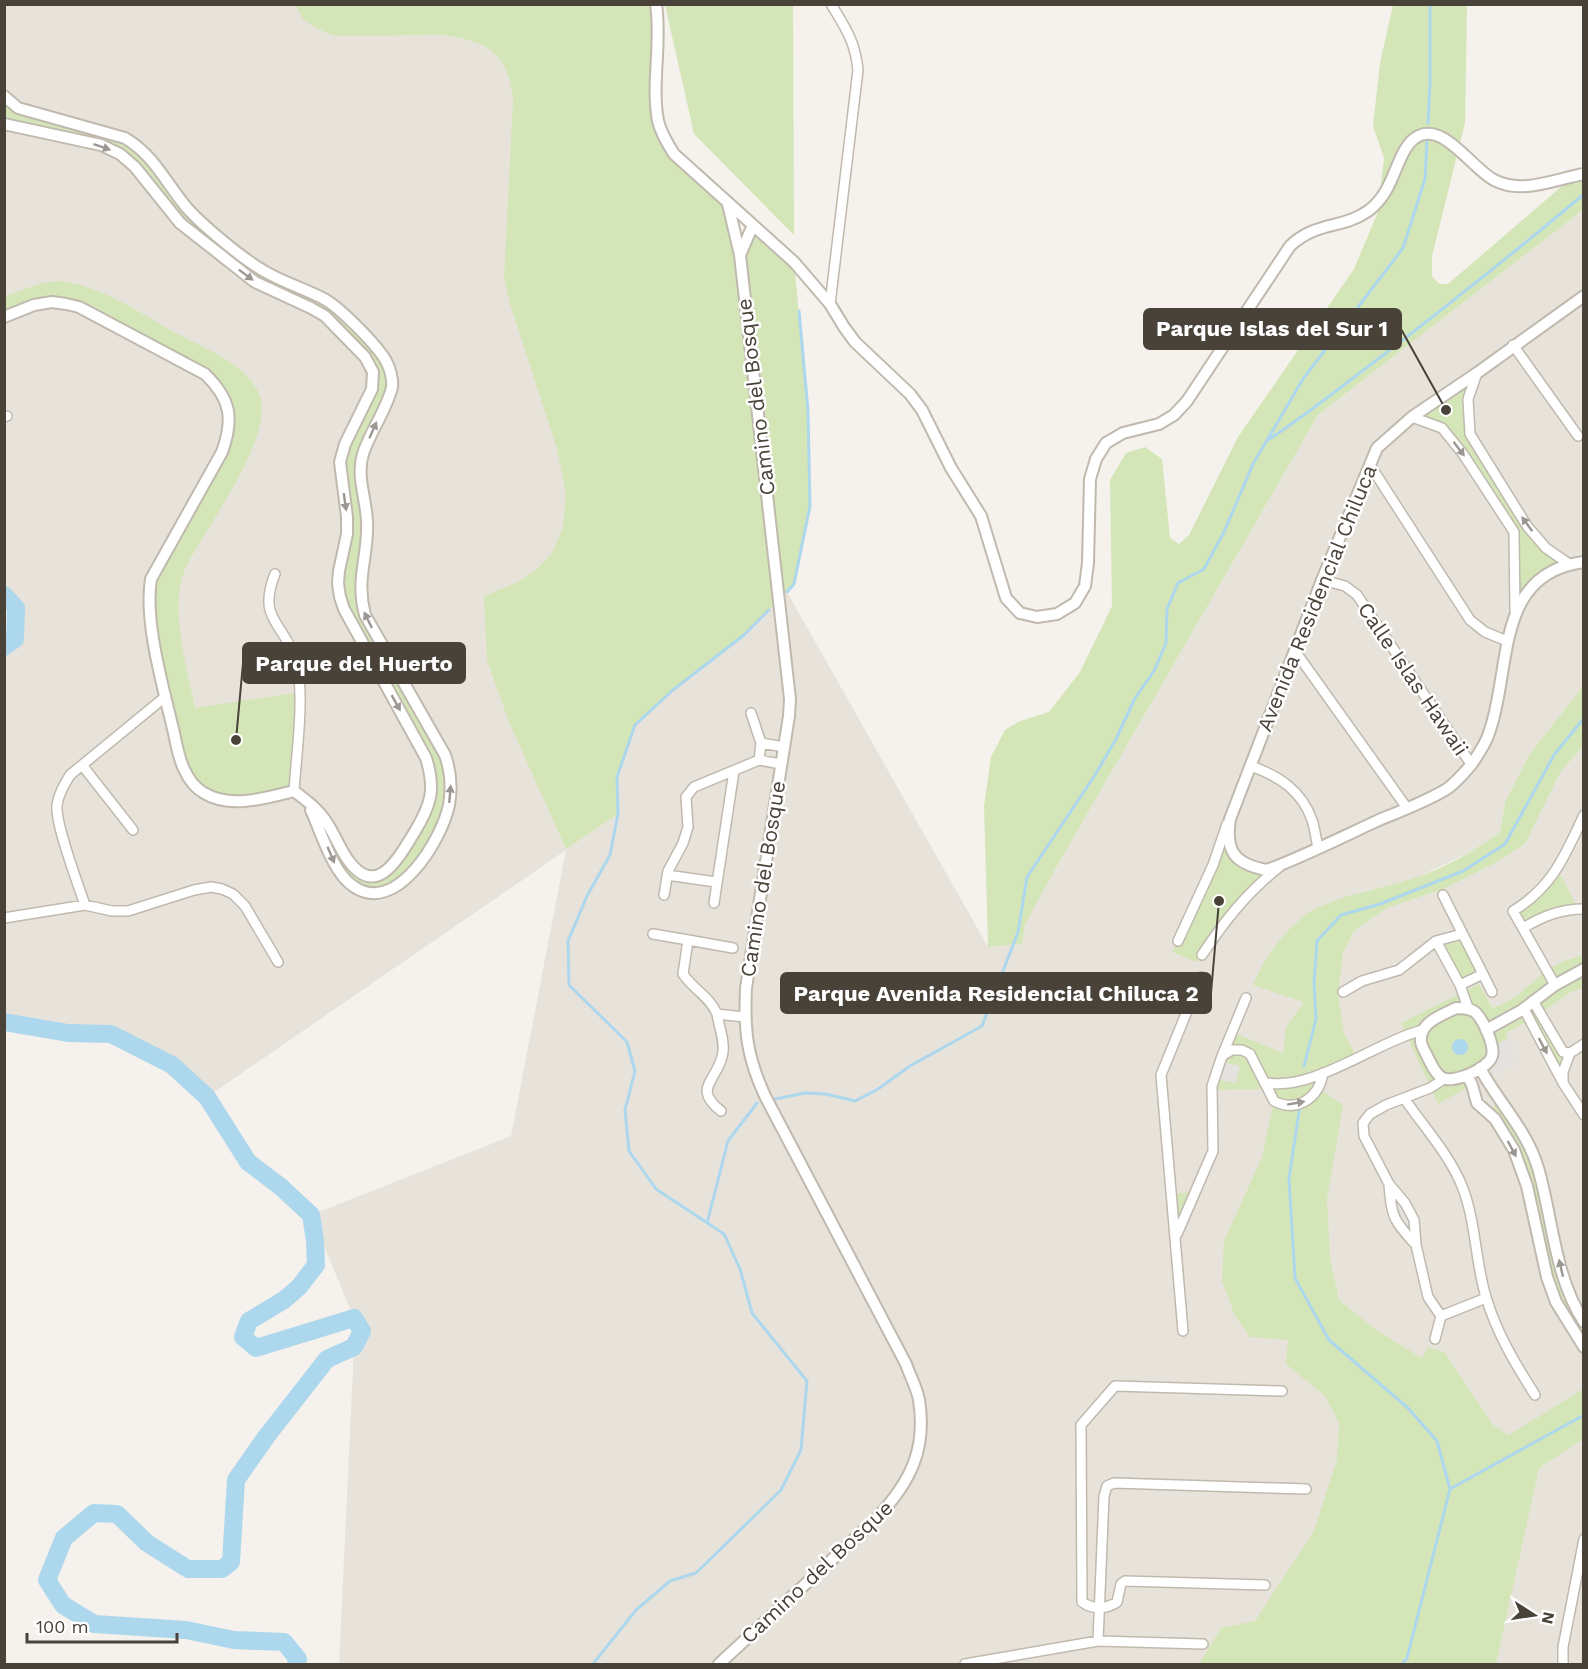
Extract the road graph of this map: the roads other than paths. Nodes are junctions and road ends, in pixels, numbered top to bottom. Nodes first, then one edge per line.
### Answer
1 (656, 4) edge
2 (831, 4) edge
3 (4, 96) edge
4 (72, 123) junction
5 (4, 124) edge
6 (68, 138) junction
7 (1584, 174) edge
8 (728, 204) junction
9 (753, 225) junction
10 (740, 255) junction
11 (1581, 302) edge
12 (830, 304) junction
13 (4, 317) edge
14 (1514, 345) junction
15 (1477, 373) junction
16 (1412, 417) junction
17 (1578, 436) dead end
18 (1370, 465) junction
19 (1584, 562) edge
20 (1569, 564) junction
21 (275, 574) dead end
22 (1322, 580) junction
23 (1515, 611) junction
24 (1507, 641) junction
25 (1295, 651) junction
26 (165, 697) junction
27 (751, 713) dead end
28 (761, 743) junction
29 (784, 747) junction
30 (759, 760) junction
31 (782, 764) junction
32 (1471, 764) junction
33 (82, 765) junction
34 (1251, 766) junction
35 (734, 771) junction
36 (294, 791) junction
37 (307, 801) junction
38 (1407, 808) junction
39 (1584, 815) edge
40 (1230, 819) junction
41 (134, 830) dead end
42 (1318, 848) junction
43 (1284, 863) junction
44 (667, 875) junction
45 (716, 882) junction
46 (664, 895) dead end
47 (1443, 895) dead end
48 (1531, 901) junction
49 (714, 903) dead end
50 (85, 905) junction
51 (1584, 909) edge
52 (1541, 917) junction
53 (4, 918) edge
54 (1523, 927) junction
55 (653, 934) dead end
56 (1462, 934) junction
57 (688, 940) junction
58 (1178, 941) dead end
59 (1436, 941) junction
60 (733, 948) dead end
61 (1202, 955) dead end
62 (278, 962) dead end
63 (1584, 969) edge
64 (1483, 974) junction
65 (1201, 977) dead end
66 (1555, 984) junction
67 (1460, 985) junction
68 (1343, 992) dead end
69 (1492, 992) dead end
70 (1246, 998) dead end
71 (1533, 1001) junction
72 (1468, 1008) junction
73 (1524, 1009) junction
74 (717, 1014) junction
75 (744, 1017) junction
76 (1423, 1030) junction
77 (1486, 1030) junction
78 (1584, 1044) edge
79 (1570, 1053) junction
80 (1222, 1056) junction
81 (1481, 1071) junction
82 (1323, 1074) junction
83 (1444, 1080) junction
84 (1470, 1080) junction
85 (1264, 1082) junction
86 (1563, 1083) junction
87 (1404, 1098) junction
88 (1506, 1110) junction
89 (721, 1111) dead end
90 (1584, 1115) edge
91 (1495, 1120) junction
92 (1389, 1184) junction
93 (1176, 1236) junction
94 (1416, 1245) junction
95 (1486, 1298) junction
96 (1441, 1316) junction
97 (1584, 1322) edge
98 (1183, 1331) dead end
99 (1435, 1340) dead end
100 (1584, 1347) edge
101 (1282, 1391) dead end
102 (1535, 1395) dead end
103 (1306, 1489) dead end
104 (1584, 1539) edge
105 (1265, 1585) dead end
106 (1099, 1608) junction
107 (1098, 1641) junction
108 (1203, 1644) dead end
109 (719, 1665) edge
110 (965, 1665) edge
111 (1563, 1665) edge

1 - 8 street
2 - 12 street
3 - 4 street
4 - 6 street
37 -> 4 street
5 - 6 street
6 -> 37 street
7 - 12 street
8 - 9 street
8 - 10 street, Camino del Bosque
9 - 10 street
9 - 12 street
10 - 29 street, Camino del Bosque
11 - 14 street, Avenida Residencial Chiluca
13 - 26 street
14 - 15 street, Avenida Residencial Chiluca
14 - 17 street
15 - 16 street, Avenida Residencial Chiluca
20 -> 15 street
16 - 18 street, Avenida Residencial Chiluca
16 -> 23 street
18 - 22 street, Avenida Residencial Chiluca
18 - 24 street
19 - 20 street, Avenida Residencial Chiluca
20 - 23 street, Avenida Residencial Chiluca
21 - 36 street
22 - 25 street, Avenida Residencial Chiluca
22 - 32 street, Calle Islas Hawaii
23 - 24 street, Avenida Residencial Chiluca
24 - 32 street, Avenida Residencial Chiluca
25 - 34 street, Avenida Residencial Chiluca
25 - 38 street
26 - 33 street
26 - 36 street
27 - 28 street
28 - 29 street
28 - 30 street
29 - 31 street, Camino del Bosque
30 - 31 street
30 - 35 street
31 - 75 street, Camino del Bosque
32 - 38 street, Avenida Residencial Chiluca
33 - 41 street
33 - 50 street
34 - 40 street, Avenida Residencial Chiluca
34 - 42 street
35 - 44 street
35 - 45 street
36 - 37 street
38 - 42 street, Avenida Residencial Chiluca
39 - 48 street
40 - 43 street, Avenida Residencial Chiluca
40 - 58 street, Avenida Residencial Chiluca
42 - 43 street, Avenida Residencial Chiluca
43 - 61 street, Avenida Residencial Chiluca
44 - 45 street
44 - 46 street
45 - 49 street
47 - 56 street
48 - 52 street
48 - 54 street
50 - 53 street
50 - 62 street
51 - 52 street
52 - 54 street
54 - 66 street
55 - 57 street
56 - 59 street
56 - 64 street
57 - 60 street
57 - 74 street
59 - 67 street
59 - 68 street
63 - 66 street
64 - 67 street
64 - 69 street
65 - 93 street
66 - 71 street
67 - 72 street
70 - 80 street
71 - 73 street
71 - 79 street
72 - 76 street
72 - 77 street
73 - 77 street
73 -> 86 street
74 - 75 street
74 - 89 street
75 - 109 street, Camino del Bosque
76 - 82 street
76 - 83 street
77 - 81 street
78 - 79 street
79 - 86 street
80 - 85 street
80 - 93 street
81 - 84 street
81 - 88 street
82 - 85 street
85 -> 82 street
83 - 84 street
83 - 87 street
84 - 91 street
86 - 90 street
87 - 92 street
87 - 95 street
88 - 91 street
97 -> 88 street
91 -> 100 street
92 - 94 street
92 - 94 street
93 - 98 street
94 - 96 street
95 - 96 street
95 - 102 street
96 - 99 street
101 - 106 street
103 - 106 street
104 - 111 street
105 - 106 street
106 - 107 street
107 - 108 street
107 - 110 street

